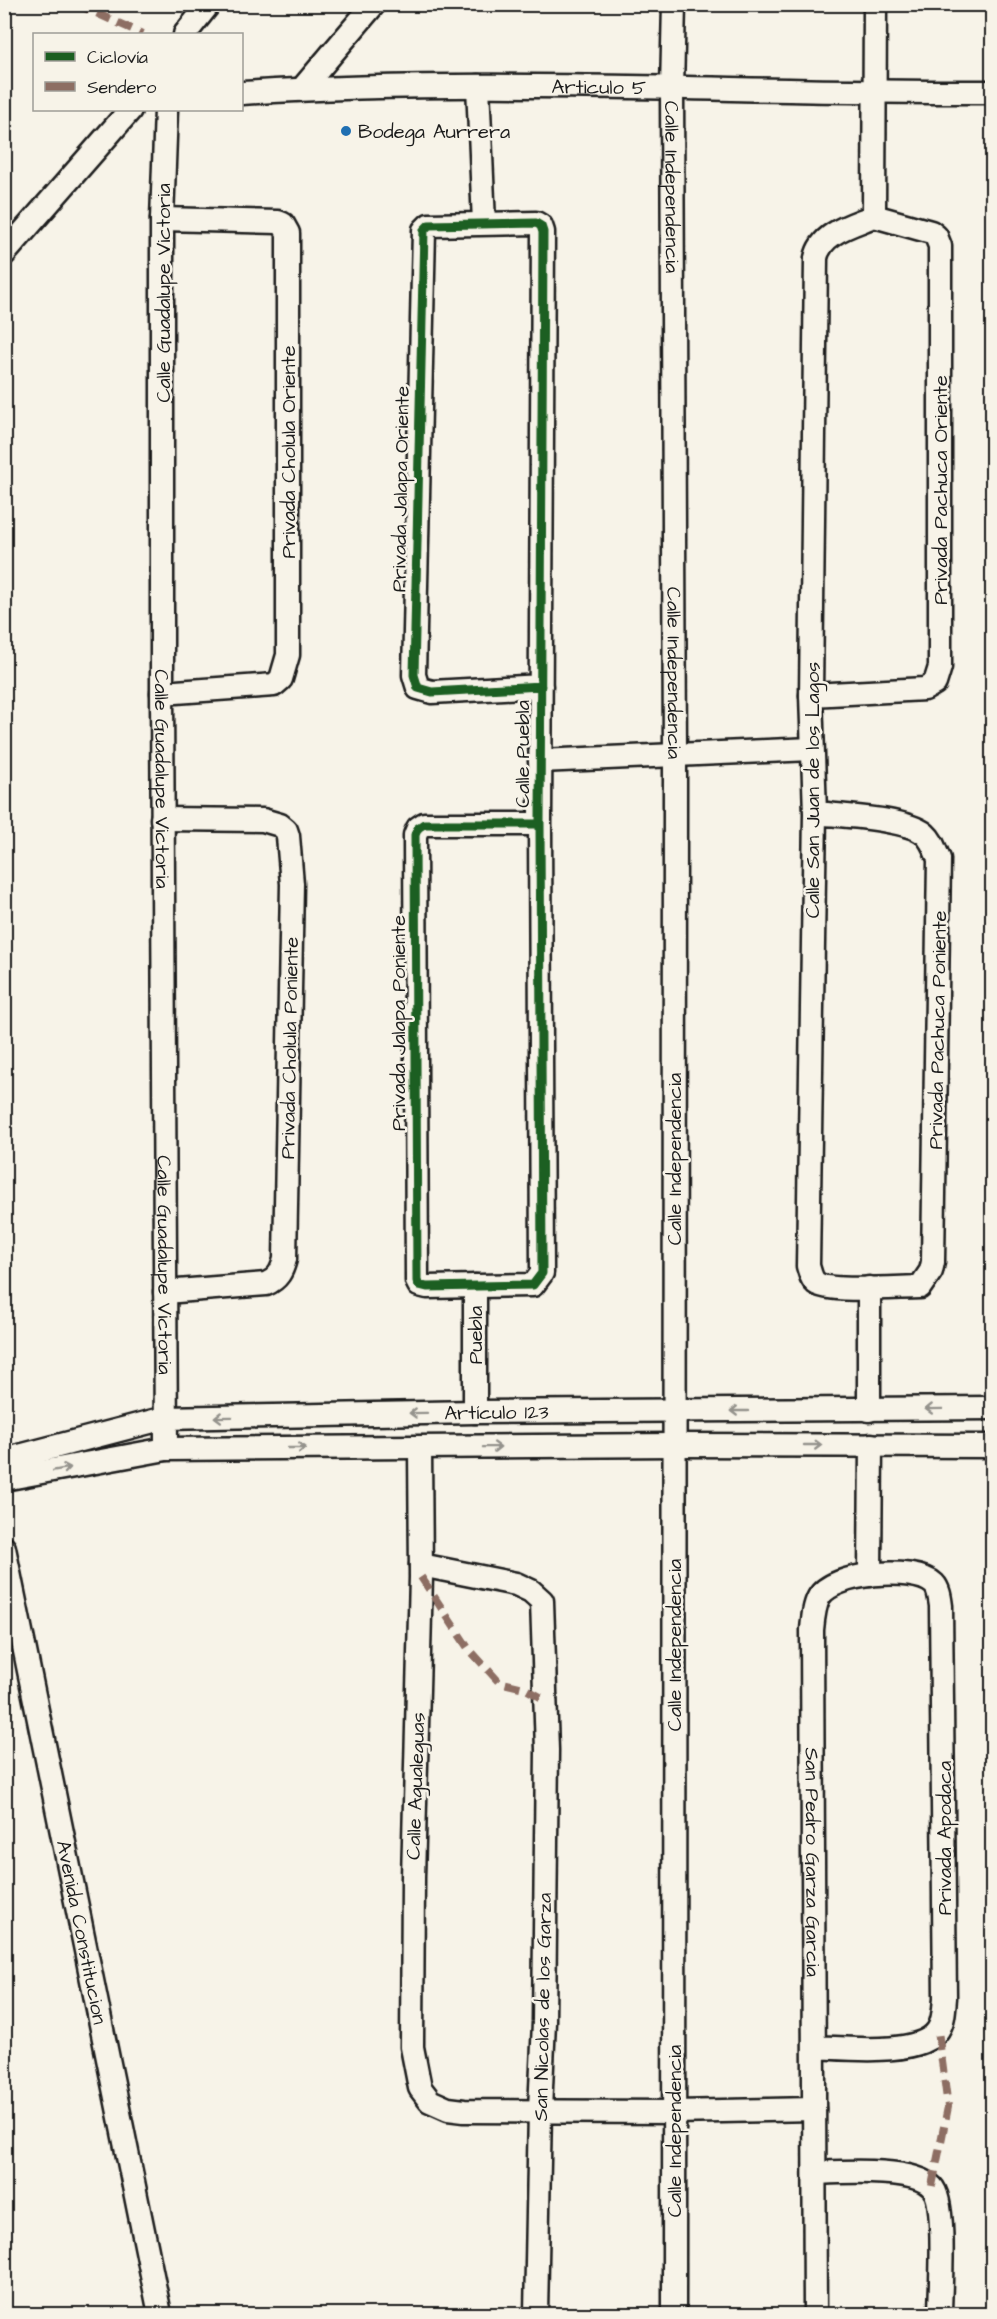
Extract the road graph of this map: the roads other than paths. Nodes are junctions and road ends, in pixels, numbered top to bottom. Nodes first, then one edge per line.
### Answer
1 (209, 4) edge
2 (374, 4) edge
3 (674, 4) edge
4 (875, 4) edge
5 (186, 33) edge
6 (478, 86) junction
7 (672, 88) junction
8 (302, 89) junction
9 (993, 92) edge
10 (243, 93) edge
11 (876, 93) junction
12 (129, 111) edge
13 (166, 111) edge
14 (874, 216) junction
15 (162, 219) junction
16 (484, 223) junction
17 (4, 254) edge
18 (540, 686) junction
19 (162, 693) junction
20 (811, 695) junction
21 (812, 749) junction
22 (675, 755) junction
23 (540, 761) junction
24 (815, 813) junction
25 (162, 819) junction
26 (540, 824) junction
27 (538, 1281) joint
28 (475, 1286) junction
29 (869, 1288) junction
30 (165, 1292) junction
31 (993, 1408) edge
32 (869, 1410) junction
33 (674, 1411) junction
34 (475, 1412) junction
35 (165, 1418) junction
36 (674, 1445) junction
37 (871, 1445) junction
38 (993, 1446) edge
39 (420, 1448) junction
40 (166, 1449) junction
41 (4, 1460) edge
42 (4, 1479) edge
43 (4, 1548) edge
44 (421, 1565) junction
45 (870, 1575) junction
46 (814, 2047) junction
47 (814, 2109) junction
48 (540, 2110) junction
49 (674, 2112) junction
50 (815, 2173) junction
51 (160, 2314) edge
52 (536, 2314) edge
53 (674, 2314) edge
54 (815, 2314) edge
55 (940, 2314) edge

1 - 5 street
2 - 8 street
3 - 7 street, Calle Independencia
4 - 11 street
6 - 7 street, Articulo 5
6 - 8 street, Articulo 5
6 - 16 street
7 - 11 street, Articulo 5
7 - 22 street, Calle Independencia
8 - 10 street, Articulo 5
9 - 11 street, Articulo 5
11 - 14 street
12 - 17 street
13 - 15 street, Calle Guadalupe Victoria
14 - 20 street, Calle San Juan de los Lagos
14 - 20 street, Privada Pachuca Oriente
15 - 19 street, Calle Guadalupe Victoria
15 - 19 street, Privada Cholula Oriente
16 - 18 street, Calle Puebla
16 - 18 street, Privada Jalapa Oriente
18 - 23 street, Calle Puebla
19 - 25 street, Calle Guadalupe Victoria
20 - 21 street, Calle San Juan de los Lagos
21 - 22 street
21 - 24 street, Calle San Juan de los Lagos
22 - 23 street
22 - 33 street, Calle Independencia
23 - 26 street, Calle Puebla
24 - 29 street, Calle San Juan de los Lagos
24 - 29 street, Privada Pachuca Poniente
25 - 30 street, Calle Guadalupe Victoria
25 - 30 street, Privada Cholula Poniente
26 - 27 street, Calle Puebla
26 - 28 street, Privada Jalapa Poniente
27 - 28 street, Puebla
28 - 34 street, Puebla
29 - 32 street
30 - 35 street, Calle Guadalupe Victoria
31 -> 32 street, Artículo 123
32 -> 33 street, Artículo 123
33 - 34 street, Artículo 123
33 - 36 street, Calle Independencia
34 -> 35 street, Artículo 123
35 - 40 street, Calle Guadalupe Victoria
35 - 41 street, Artículo 123
36 -> 37 street, Artículo 123
39 -> 36 street, Artículo 123
36 - 49 street, Calle Independencia
37 - 38 street, Artículo 123
37 - 45 street
40 -> 39 street, Artículo 123
39 - 44 street, Calle Agualeguas
42 -> 40 street, Artículo 123
43 - 51 street, Avenida Constitucion
44 - 48 street, San Nicolas de los Garza
44 - 48 street, Calle Agualeguas
45 - 46 street, San Pedro Garza Garcia
45 - 46 street, Privada Apodaca
46 - 47 street, San Pedro Garza Garcia
47 - 49 street
47 - 50 street, San Pedro Garza Garcia
48 - 49 street
48 - 52 street, San Nicolas de los Garza
49 - 53 street, Calle Independencia
50 - 54 street, San Pedro Garza Garcia
50 - 55 street

